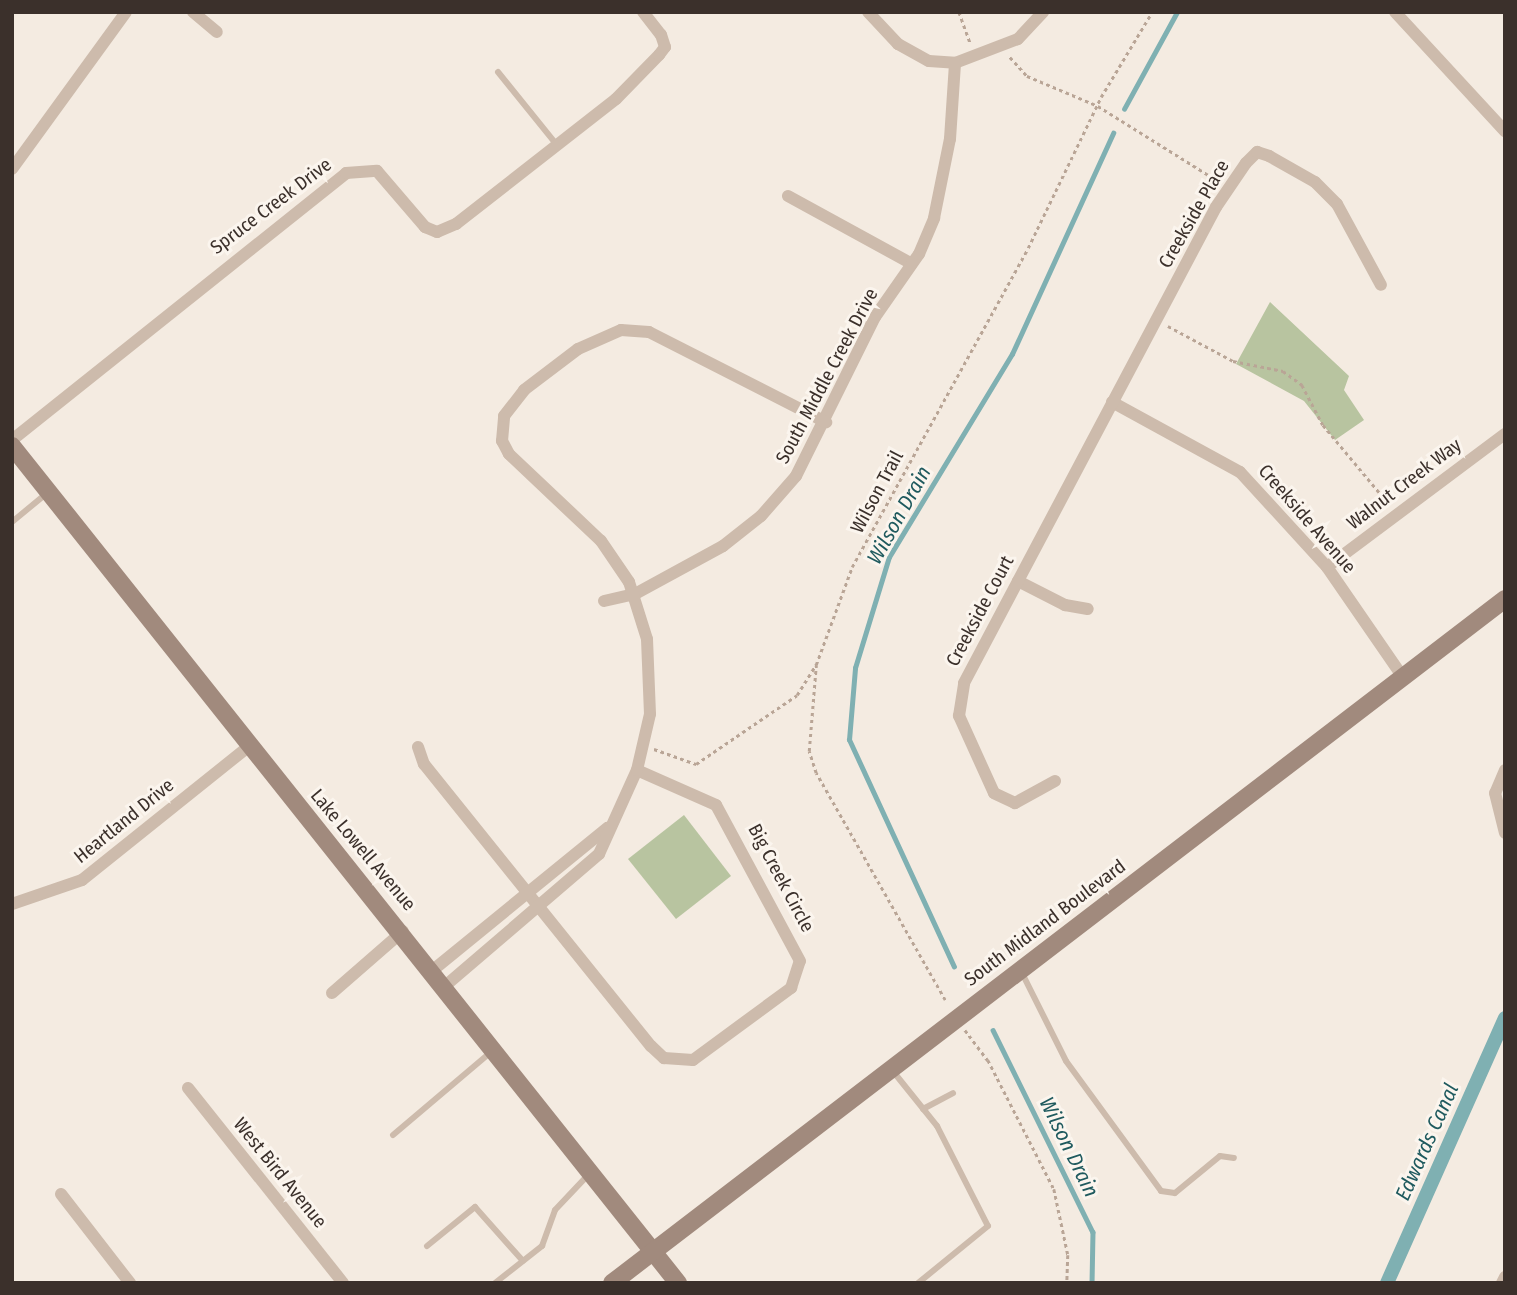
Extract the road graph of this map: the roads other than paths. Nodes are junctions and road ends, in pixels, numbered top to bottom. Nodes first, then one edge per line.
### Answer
1 (126, 12) edge
2 (193, 12) edge
3 (643, 12) edge
4 (867, 12) edge
5 (1043, 12) edge
6 (1395, 12) edge
7 (217, 32) dead end
8 (955, 63) junction
9 (498, 72) dead end
10 (1505, 131) edge
11 (557, 145) junction
12 (12, 169) edge
13 (788, 196) dead end
14 (912, 264) junction
15 (1381, 285) dead end
16 (1112, 402) junction
17 (826, 422) junction
18 (1505, 434) edge
19 (12, 440) edge
20 (12, 446) edge
21 (1079, 465) joint
22 (48, 491) junction
23 (12, 522) edge
24 (1327, 567) junction
25 (1018, 581) junction
26 (635, 594) junction
27 (1505, 599) edge
28 (604, 601) dead end
29 (1088, 609) dead end
30 (1403, 677) junction
31 (249, 746) junction
32 (418, 747) dead end
33 (637, 770) junction
34 (1505, 770) edge
35 (1055, 781) dead end
36 (607, 828) junction
37 (1505, 833) edge
38 (529, 894) junction
39 (12, 904) edge
40 (540, 908) junction
41 (402, 931) junction
42 (1019, 969) junction
43 (433, 970) junction
44 (445, 986) junction
45 (332, 993) dead end
46 (493, 1050) junction
47 (891, 1069) junction
48 (188, 1088) dead end
49 (953, 1093) dead end
50 (923, 1109) junction
51 (393, 1135) dead end
52 (1234, 1158) dead end
53 (591, 1172) junction
54 (61, 1195) dead end
55 (426, 1246) dead end
56 (652, 1250) junction
57 (523, 1261) junction
58 (1505, 1277) edge
59 (130, 1283) edge
60 (342, 1283) edge
61 (495, 1283) edge
62 (612, 1283) edge
63 (678, 1283) edge
64 (918, 1283) edge
65 (1502, 1283) edge

1 - 12 street
2 - 7 street
3 - 11 street
4 - 8 street
5 - 8 street
6 - 10 street
8 - 14 street, South Middle Creek Drive
9 - 11 lane
11 - 19 street, Spruce Creek Drive
13 - 14 street
14 - 17 street, South Middle Creek Drive
15 - 16 street, Creekside Place
16 - 21 street, Creekside Place
16 - 24 street, Creekside Avenue
17 - 26 street, South Middle Creek Drive
17 - 26 street
18 - 24 street, Walnut Creek Way
20 - 22 main road, Lake Lowell Avenue
21 - 25 street, Creekside Court
22 - 23 lane
22 - 31 main road, Lake Lowell Avenue
24 - 30 street, Creekside Avenue
25 - 29 street
25 - 35 street, Creekside Court
26 - 28 street, South Middle Creek Drive
26 - 33 street
27 - 30 main road, South Midland Boulevard
30 - 42 main road, South Midland Boulevard
31 - 39 street, Heartland Drive
31 - 41 main road, Lake Lowell Avenue
32 - 38 street
33 - 36 street
33 - 40 street, Big Creek Circle
34 - 37 street
36 - 38 street
36 - 40 street
38 - 40 street, Big Creek Circle
38 - 43 street
40 - 44 street
41 - 43 main road, Lake Lowell Avenue
41 - 45 street
42 - 47 main road, South Midland Boulevard
42 - 52 lane
43 - 44 main road, Lake Lowell Avenue
44 - 46 main road, Lake Lowell Avenue
46 - 51 lane
46 - 53 main road, Lake Lowell Avenue
47 - 50 lane
47 - 56 main road, South Midland Boulevard
48 - 60 street, West Bird Avenue
49 - 50 lane
50 - 64 lane
53 - 56 main road, Lake Lowell Avenue
53 - 57 lane
54 - 59 street
55 - 57 lane
56 - 62 main road, South Midland Boulevard
56 - 63 main road, Lake Lowell Avenue
57 - 61 lane
58 - 65 street

